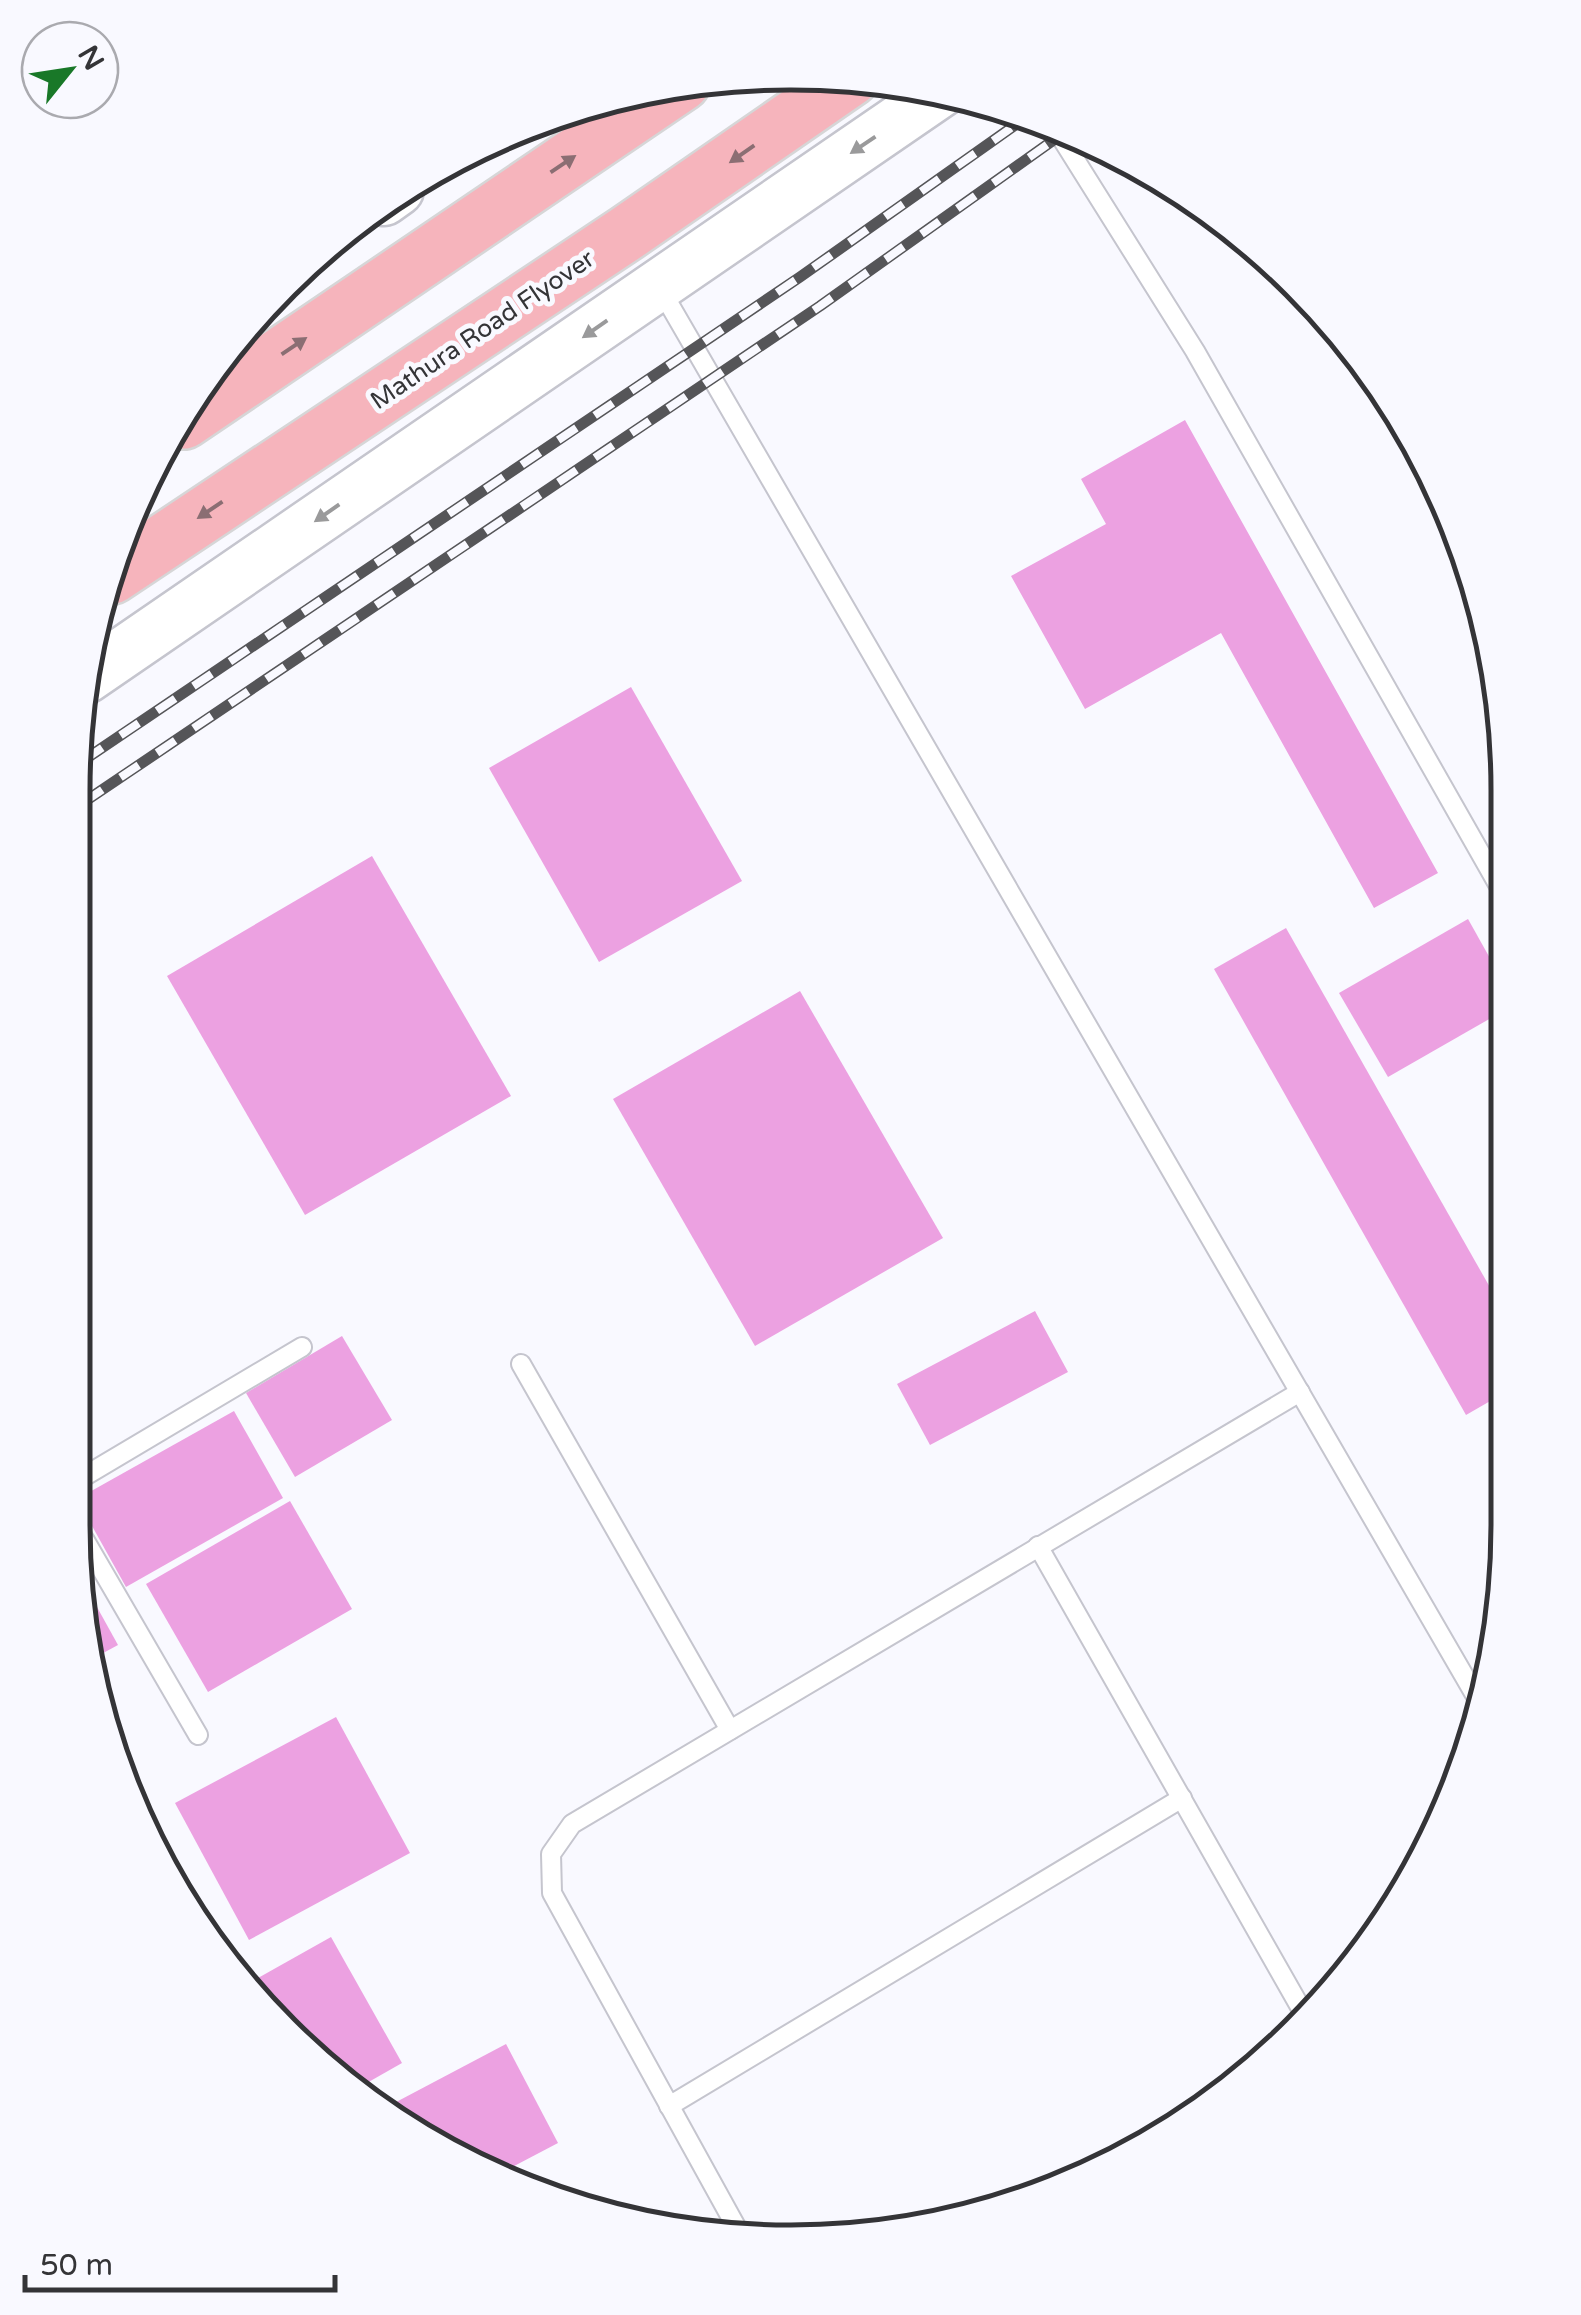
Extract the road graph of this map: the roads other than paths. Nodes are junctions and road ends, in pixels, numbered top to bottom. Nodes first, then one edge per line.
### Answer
1 (831, 91) edge
2 (925, 103) edge
3 (652, 104) edge
4 (1067, 147) edge
5 (658, 285) junction
6 (205, 406) edge
7 (127, 566) edge
8 (101, 668) edge
9 (1491, 872) edge
10 (302, 1347) dead end
11 (521, 1364) dead end
12 (1300, 1392) junction
13 (90, 1474) edge
14 (1038, 1546) junction
15 (91, 1552) edge
16 (1471, 1688) edge
17 (730, 1730) junction
18 (198, 1735) dead end
19 (1182, 1798) junction
20 (1300, 2005) edge
21 (669, 2106) junction
22 (734, 2223) edge

1 -> 7 highway, Mathura Road Flyover
2 -> 5 main road
6 -> 3 highway
4 - 9 lane
5 -> 8 main road
5 - 12 lane
10 - 13 lane
11 - 17 lane
12 - 14 lane
12 - 16 lane
14 - 17 lane
14 - 19 lane
15 - 18 lane
17 - 21 lane
19 - 20 lane
19 - 21 lane
21 - 22 lane

